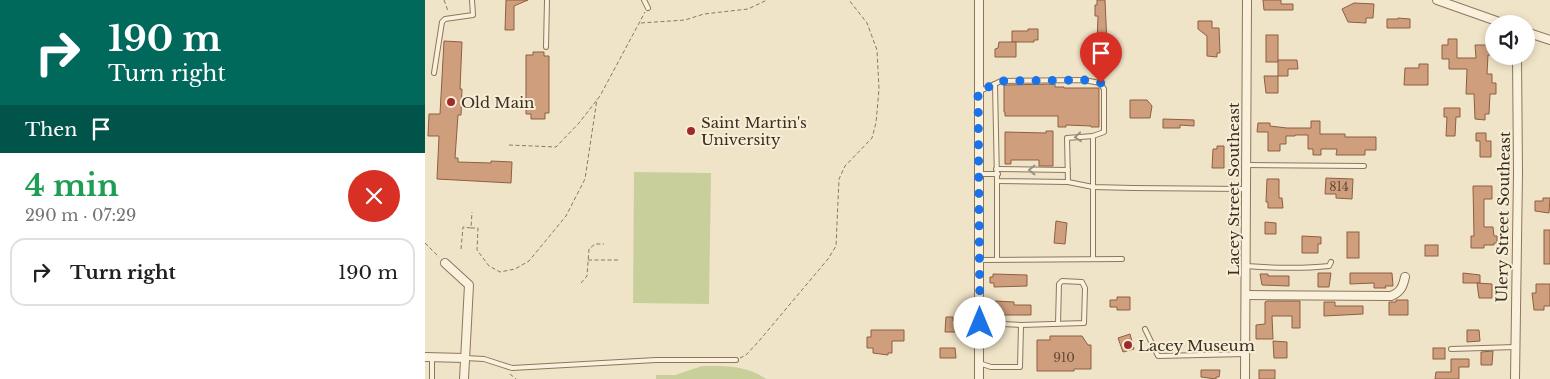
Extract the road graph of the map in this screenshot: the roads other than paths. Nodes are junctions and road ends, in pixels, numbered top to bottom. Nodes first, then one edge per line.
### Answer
1 (472, 0) edge
2 (547, 0) edge
3 (644, 0) edge
4 (979, 0) edge
5 (1247, 0) edge
6 (1437, 0) edge
7 (648, 8) road end
8 (1485, 17) edge
9 (1535, 35) edge
10 (1550, 40) edge
11 (546, 47) dead end
12 (1517, 65) edge
13 (433, 73) dead end
14 (995, 84) junction
15 (978, 92) junction
16 (1093, 136) junction
17 (1246, 164) junction
18 (1364, 166) dead end
19 (1068, 170) junction
20 (997, 172) junction
21 (979, 174) junction
22 (997, 181) junction
23 (1068, 182) junction
24 (1093, 187) junction
25 (1246, 189) junction
26 (1093, 259) junction
27 (1122, 259) dead end
28 (979, 260) junction
29 (997, 260) junction
30 (1331, 262) dead end
31 (445, 263) road end
32 (1246, 266) junction
33 (1405, 277) dead end
34 (1246, 295) junction
35 (980, 323) junction
36 (1057, 324) junction
37 (1021, 325) junction
38 (1145, 329) dead end
39 (1515, 347) junction
40 (1451, 349) dead end
41 (1245, 354) junction
42 (428, 357) edge
43 (465, 358) junction
44 (736, 360) road end
45 (979, 363) junction
46 (432, 379) edge
47 (464, 379) edge
48 (979, 379) edge
49 (1245, 379) edge
50 (1515, 379) edge

1 - 13 lane
2 - 11 lane
3 - 7 lane
4 - 15 street
5 - 17 street, Lacey Street Southeast
6 - 8 street
9 - 10 street
12 - 39 street, Ulery Street Southeast
14 - 15 lane
14 - 16 lane
14 - 20 lane
15 - 21 street
16 -> 19 lane
16 - 24 lane
17 - 18 lane
17 - 25 street, Lacey Street Southeast
19 -> 20 lane
19 - 23 lane
20 - 21 lane
20 - 22 lane
21 - 28 street
22 - 23 lane
22 - 29 lane
23 - 24 lane
24 - 25 lane
24 - 26 lane
25 - 32 street, Lacey Street Southeast
26 - 27 lane
26 - 29 lane
28 - 29 lane
28 - 35 street
30 - 32 lane
31 - 43 street
32 - 34 street, Lacey Street Southeast
33 - 34 street
34 - 41 street, Lacey Street Southeast
35 - 37 lane
35 - 45 street
36 - 36 lane
36 - 37 lane
37 - 45 lane
38 - 41 lane
39 - 40 lane
39 - 50 street, Ulery Street Southeast
41 - 49 street, Lacey Street Southeast
42 - 43 street
42 - 46 lane
43 - 44 lane
43 - 47 street
45 - 48 street

